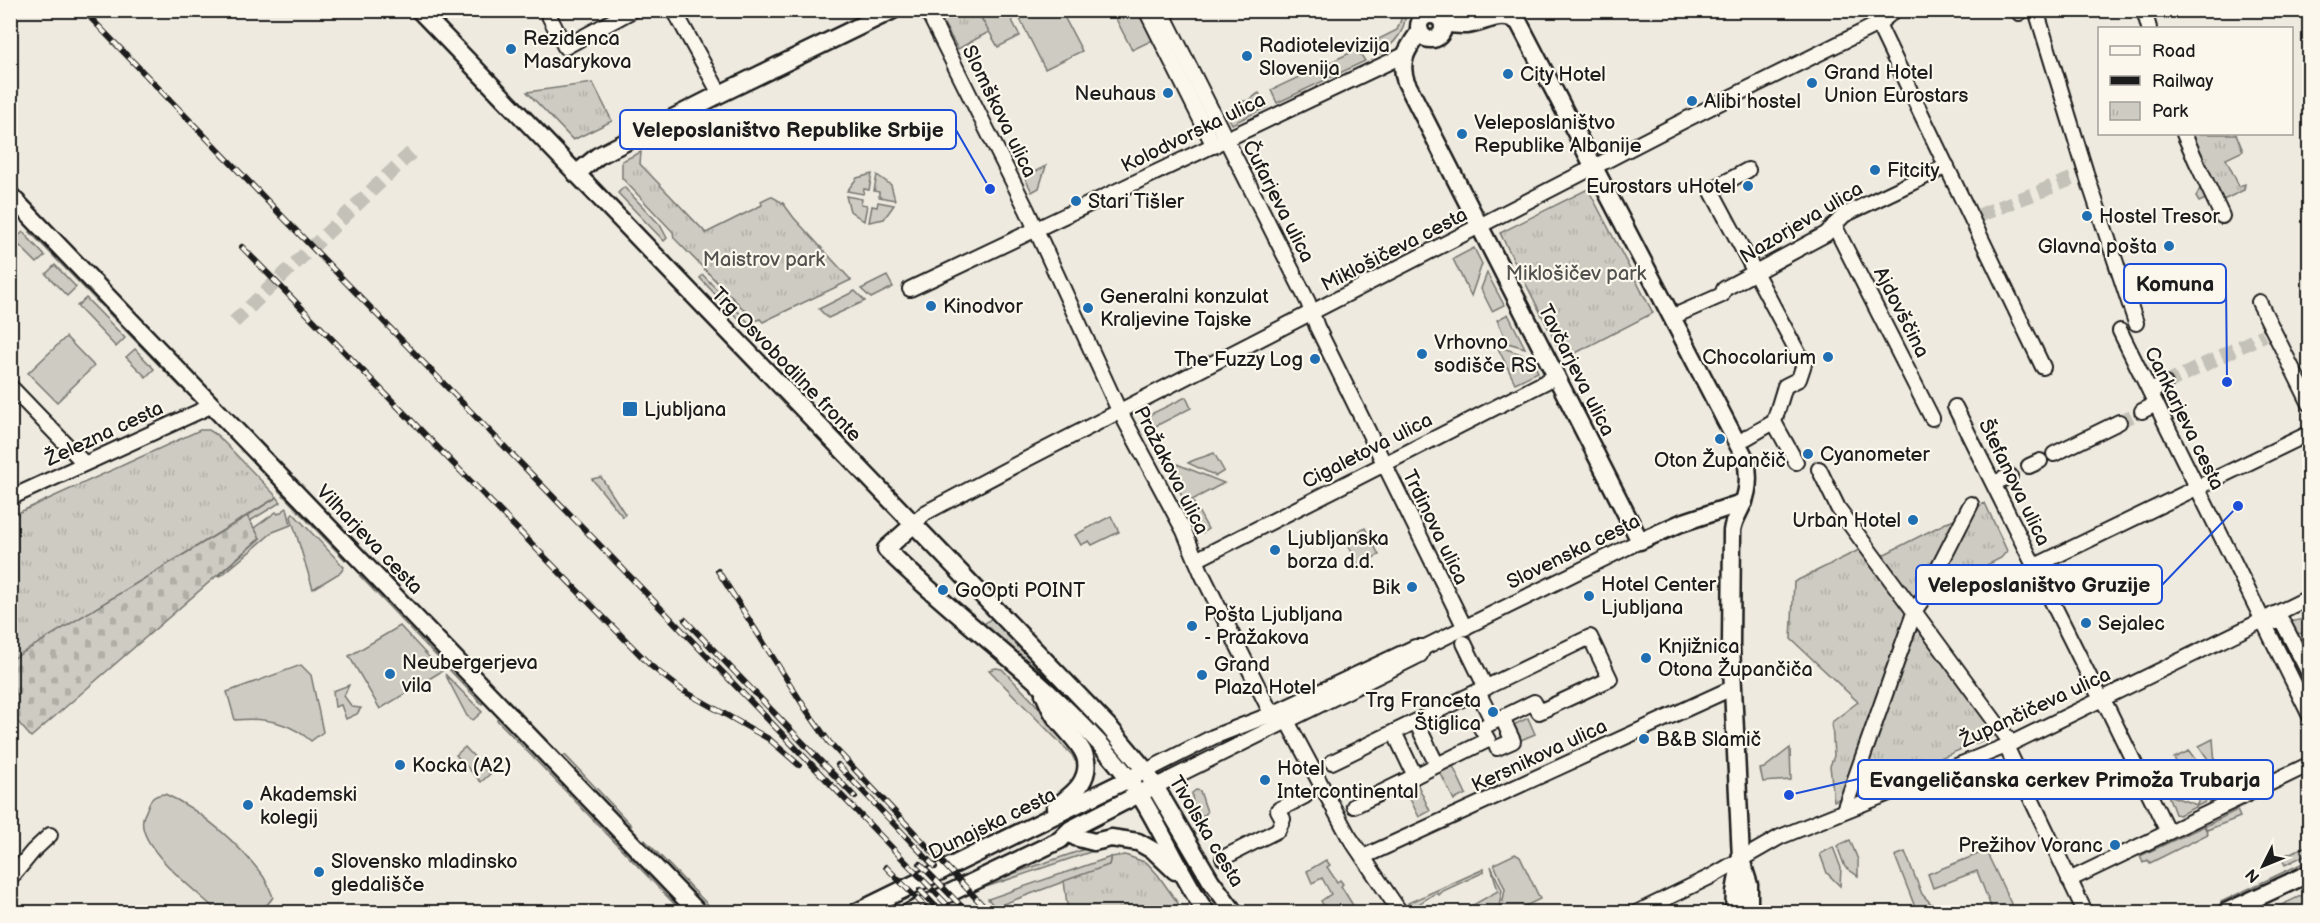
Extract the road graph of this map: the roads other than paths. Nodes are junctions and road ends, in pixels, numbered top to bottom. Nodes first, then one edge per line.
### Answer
1 (419, 10) edge
2 (546, 10) edge
3 (633, 10) edge
4 (674, 10) edge
5 (893, 10) edge
6 (927, 10) edge
7 (1146, 10) edge
8 (1161, 10) edge
9 (1895, 10) edge
10 (2018, 10) edge
11 (2023, 10) edge
12 (2036, 10) edge
13 (2144, 10) edge
14 (1516, 14) edge
15 (1423, 19) edge
16 (1878, 24) junction
17 (2149, 27) edge
18 (1404, 55) junction
19 (720, 94) junction
20 (2184, 135) edge
21 (1220, 143) junction
22 (1947, 166) junction
23 (1589, 171) junction
24 (1748, 171) dead end
25 (576, 174) junction
26 (10, 195) edge
27 (2222, 216) dead end
28 (1486, 224) junction
29 (1834, 225) junction
30 (1036, 230) junction
31 (1757, 277) junction
32 (910, 289) dead end
33 (2259, 302) dead end
34 (1310, 314) junction
35 (1675, 315) junction
36 (2136, 323) dead end
37 (2120, 331) dead end
38 (2043, 367) dead end
39 (1557, 376) junction
40 (2165, 384) tunnel mouth
41 (10, 386) edge
42 (2153, 398) junction
43 (2310, 404) edge
44 (213, 405) junction
45 (1955, 407) dead end
46 (1120, 411) junction
47 (2142, 411) tunnel mouth
48 (1932, 418) dead end
49 (1774, 422) junction
50 (2119, 422) tunnel mouth
51 (2310, 433) edge
52 (1746, 438) dead end
53 (2054, 454) dead end
54 (1796, 462) dead end
55 (84, 463) junction
56 (1383, 464) junction
57 (1819, 469) dead end
58 (2010, 476) dead end
59 (1994, 483) junction
60 (2197, 487) junction
61 (10, 498) edge
62 (1744, 502) junction
63 (1971, 504) dead end
64 (913, 525) junction
65 (1640, 541) junction
66 (1196, 560) junction
67 (2034, 566) junction
68 (2310, 597) edge
69 (1915, 610) junction
70 (2268, 616) junction
71 (1465, 628) junction
72 (1464, 643) dead end
73 (2310, 675) edge
74 (1039, 685) junction
75 (1732, 688) junction
76 (1482, 690) junction
77 (2102, 698) junction
78 (2310, 716) edge
79 (1279, 720) junction
80 (1497, 720) junction
81 (1416, 722) junction
82 (1394, 732) junction
83 (2008, 745) junction
84 (1497, 748) dead end
85 (1332, 762) dead end
86 (2310, 764) edge
87 (1437, 765) junction
88 (1146, 771) junction
89 (1415, 776) junction
90 (1129, 779) junction
91 (1156, 786) junction
92 (1138, 795) junction
93 (1305, 796) dead end
94 (1354, 806) dead end
95 (1844, 810) junction
96 (1038, 823) junction
97 (2168, 832) junction
98 (50, 835) dead end
99 (1068, 839) junction
100 (1171, 854) junction
101 (1363, 857) junction
102 (1223, 858) dead end
103 (1741, 859) junction
104 (2310, 873) edge
105 (10, 879) edge
106 (2069, 880) junction
107 (1194, 895) junction
108 (698, 912) edge
109 (856, 912) edge
110 (910, 912) edge
111 (1206, 912) edge
112 (1234, 912) edge
113 (1400, 912) edge
114 (1638, 912) edge
115 (1734, 912) edge
116 (1749, 912) edge
117 (2085, 912) edge
118 (2226, 912) edge

1 - 25 main road, Trg Osvobodilne fronte
2 - 3 street
4 - 19 street
5 - 19 main road
6 - 30 street, Slomškova ulica
7 - 21 street, Čufarjeva ulica
8 - 21 street, Čufarjeva ulica
9 - 16 street, Miklošičeva cesta
10 - 11 street
12 - 36 street
13 - 17 street
14 - 15 main road
14 - 23 main road
15 - 18 main road
16 - 22 street
16 - 23 street, Miklošičeva cesta
18 - 21 street, Kolodvorska ulica
18 - 28 main road, Tavčarjeva ulica
19 - 25 main road
20 - 27 street
21 - 30 street, Kolodvorska ulica
21 - 34 street, Čufarjeva ulica
22 - 29 street, Nazorjeva ulica
22 - 38 street
23 - 28 street, Miklošičeva cesta
23 - 35 main road
24 - 31 street
25 - 64 main road, Trg Osvobodilne fronte
26 - 44 main road, Vilharjeva cesta
28 - 34 street, Miklošičeva cesta
28 - 39 main road, Tavčarjeva ulica
29 - 31 street, Nazorjeva ulica
29 - 48 street, Ajdovščina
30 - 32 street, Kolodvorska ulica
30 - 46 street, Pražakova ulica
31 - 35 street, Nazorjeva ulica
31 - 49 street
33 - 43 street
34 - 46 street, Miklošičeva cesta
34 - 56 street, Trdinova ulica
35 - 62 main road
37 - 42 street, Cankarjeva cesta
39 - 56 street, Cigaletova ulica
39 - 65 main road, Tavčarjeva ulica
40 - 42 street
41 - 55 street
42 - 47 street
42 - 60 street, Cankarjeva cesta
44 - 55 street, Železna cesta
44 - 108 main road, Vilharjeva cesta
45 - 59 street, Štefanova ulica
46 - 64 street, Miklošičeva cesta
46 - 66 street, Pražakova ulica
49 - 52 street
49 - 54 street
50 - 53 street
51 - 60 street
55 - 61 street, Železna cesta
56 - 66 street, Cigaletova ulica
56 - 71 street, Trdinova ulica
57 - 69 street
58 - 59 street
59 - 67 street, Štefanova ulica
60 - 67 street
60 - 70 street, Cankarjeva cesta
62 - 65 main road, Slovenska cesta
62 - 75 main road
63 - 69 street
64 - 74 main road
64 - 88 main road, Trg Osvobodilne fronte
65 - 71 street, Slovenska cesta
66 - 79 street, Pražakova ulica
67 - 77 street, Štefanova ulica
68 - 70 street, Župančičeva ulica
69 - 83 street
69 - 95 street
70 - 73 street, Cankarjeva cesta
70 - 77 street, Župančičeva ulica
70 - 78 street, Cankarjeva cesta
71 - 79 street, Slovenska cesta
72 - 76 street
74 - 90 main road
74 - 96 main road
75 - 101 street, Kersnikova ulica
75 - 103 main road
76 - 80 street
76 - 80 street
76 - 81 street
77 - 83 street, Župančičeva ulica
77 - 97 street, Štefanova ulica
79 - 88 street, Slovenska cesta
79 - 91 street, Slovenska cesta
79 - 101 street, Pražakova ulica
80 - 84 street
80 - 87 street
81 - 82 street
81 - 87 street
82 - 85 street
82 - 89 street
83 - 95 street, Župančičeva ulica
83 - 106 street
86 - 97 street
87 - 89 street
88 - 90 main road, Dunajska cesta
88 - 91 main road, Tivolska cesta
89 - 94 street
90 - 92 main road, Tivolska cesta
90 - 96 main road, Dunajska cesta
91 - 92 main road, Dunajska cesta
91 - 112 main road, Tivolska cesta
92 - 99 main road, Dunajska cesta
92 - 100 main road, Tivolska cesta
93 - 102 street
95 - 103 street, Župančičeva ulica
96 - 109 main road, Dunajska cesta
97 - 106 street
98 - 105 street
99 - 100 main road
99 - 107 main road
99 - 110 main road, Dunajska cesta
100 - 107 main road, Tivolska cesta
101 - 113 street, Pražakova ulica
103 - 114 street, Župančičeva ulica
103 - 115 main road
103 - 116 main road
104 - 118 main road
106 - 117 street
107 - 111 main road, Tivolska cesta

